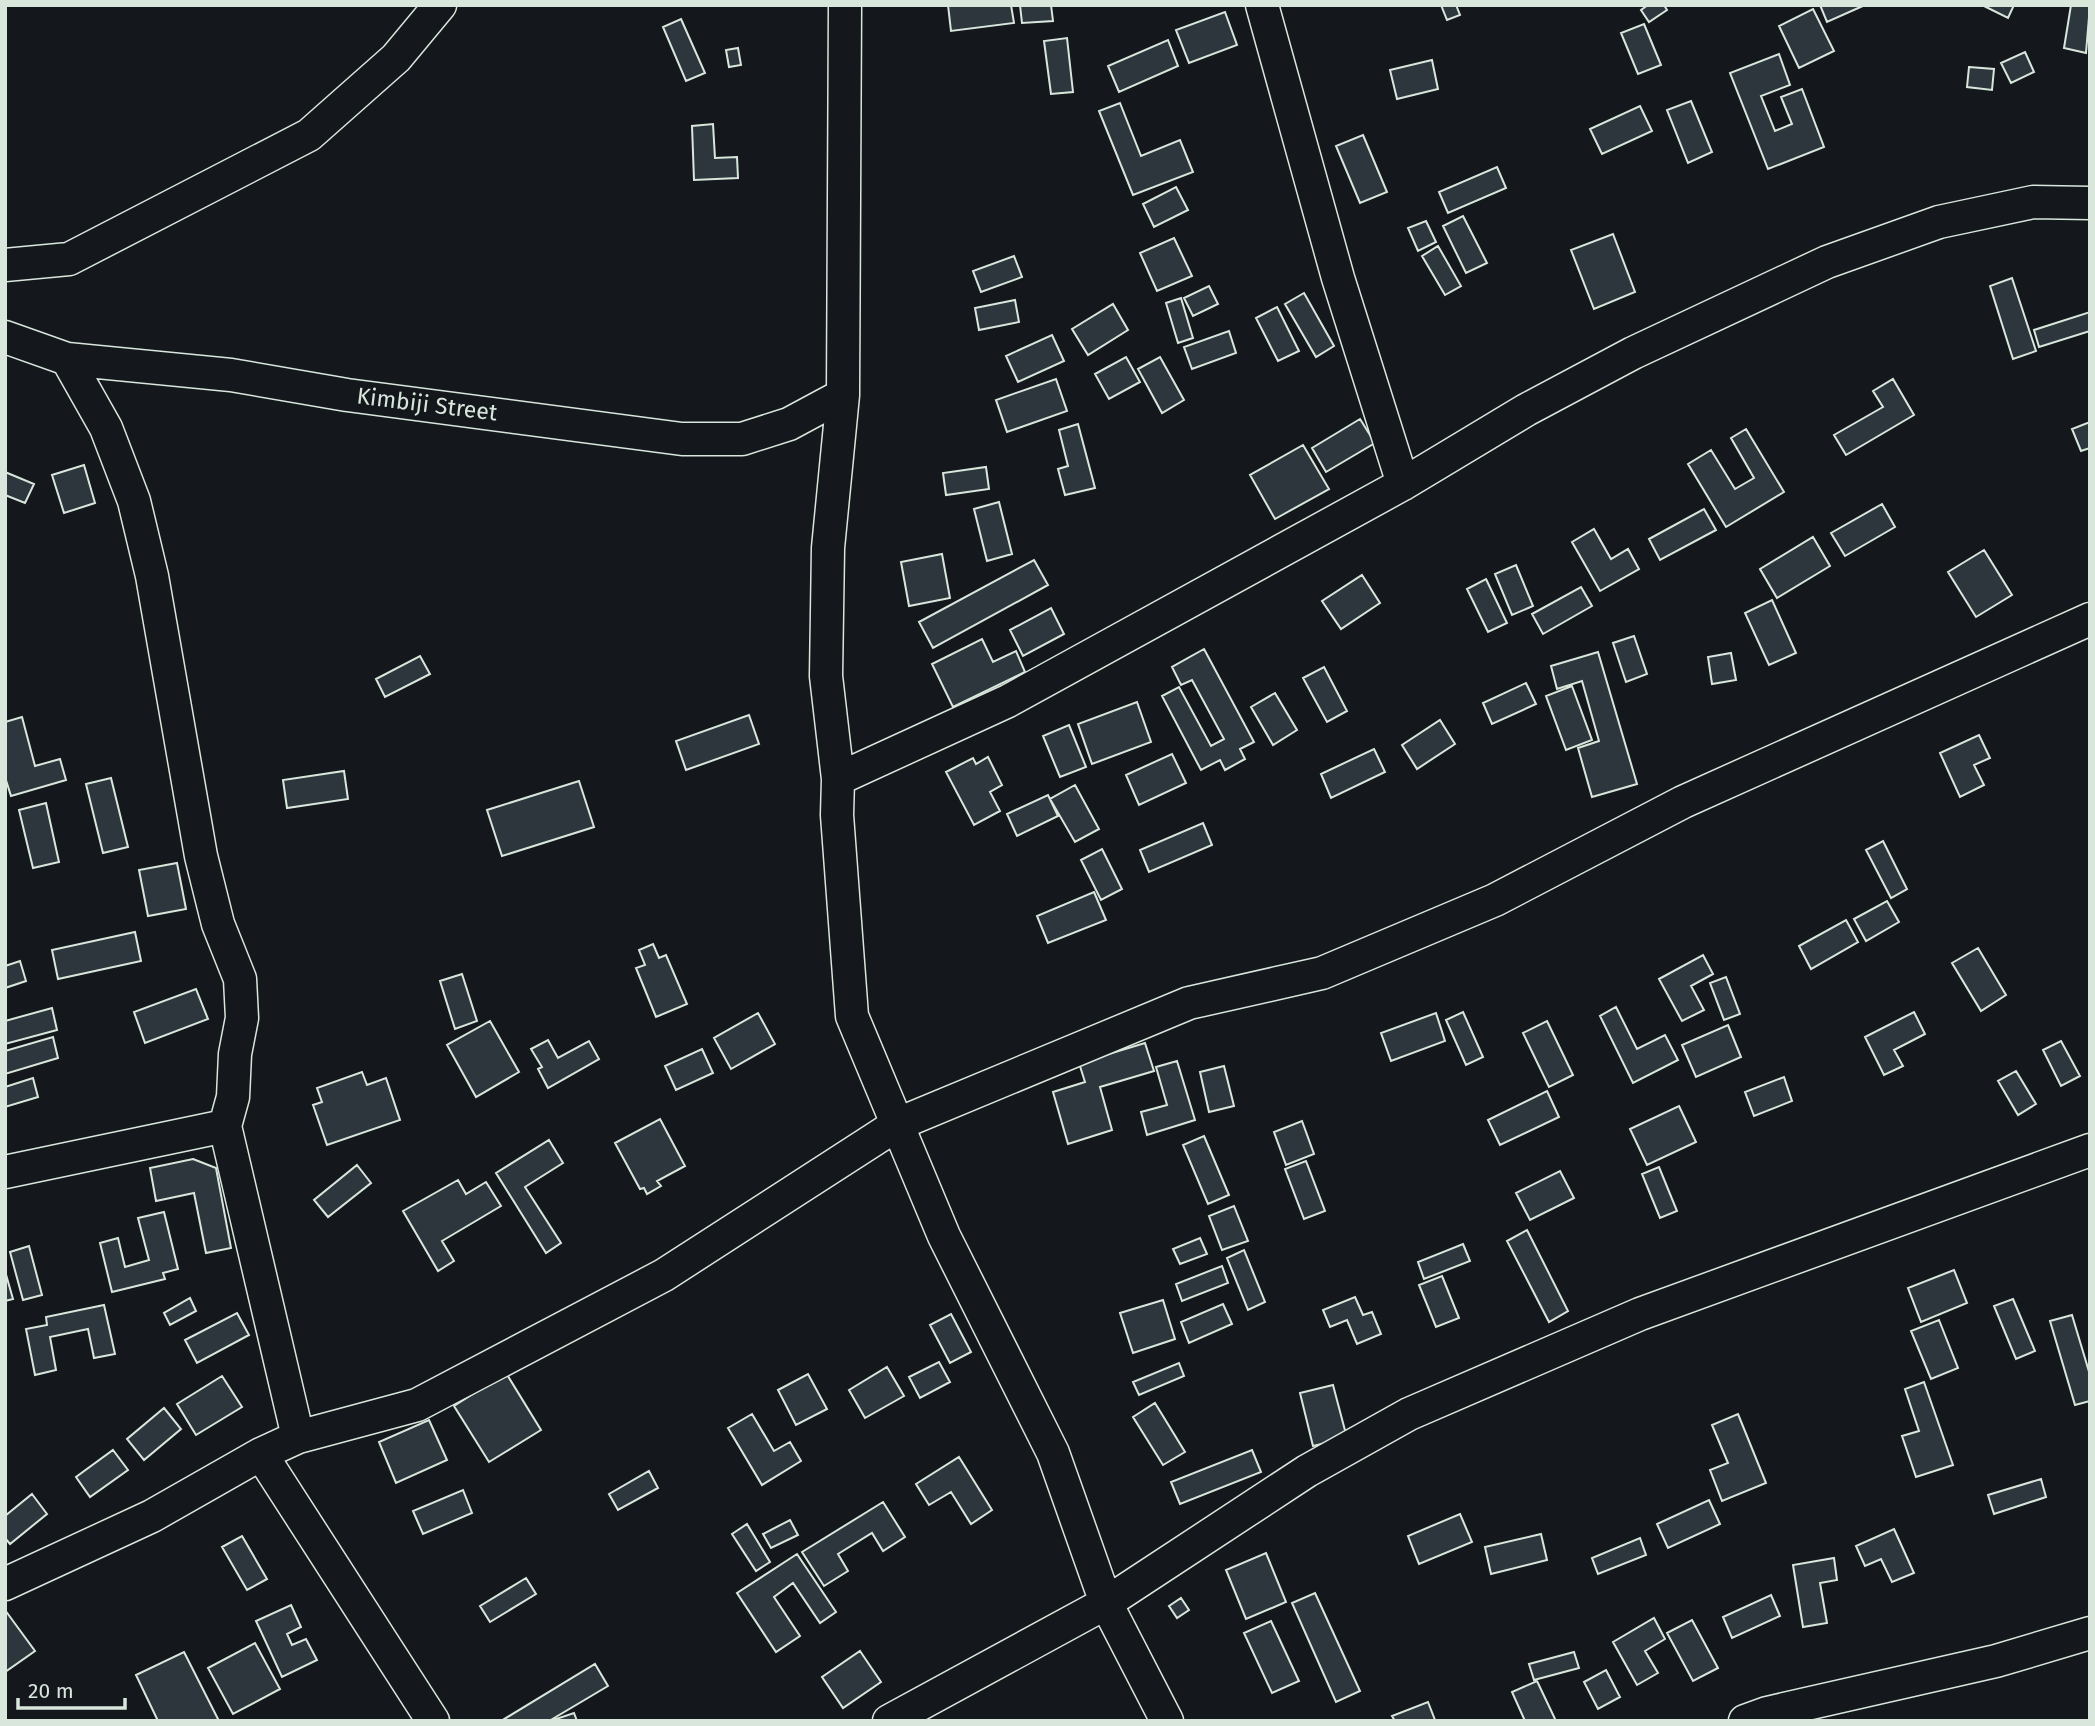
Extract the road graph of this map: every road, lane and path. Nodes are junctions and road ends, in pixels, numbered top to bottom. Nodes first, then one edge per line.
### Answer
1 (440, 5) edge
2 (845, 5) edge
3 (1262, 5) edge
4 (2090, 203) edge
5 (5, 265) edge
6 (5, 337) edge
7 (67, 359) junction
8 (843, 395) junction
9 (1403, 484) junction
10 (2090, 619) edge
11 (838, 779) junction
12 (898, 1124) junction
13 (225, 1126) junction
14 (2090, 1150) edge
15 (5, 1172) edge
16 (298, 1437) junction
17 (261, 1454) junction
18 (5, 1584) edge
19 (1106, 1603) junction
20 (2090, 1633) edge
21 (433, 1721) edge
22 (889, 1721) edge
23 (1167, 1721) edge
24 (1745, 1721) edge

1 - 5 street
2 - 8 street
3 - 9 street
4 - 9 street
6 - 7 street, Kimbiji Street
7 - 8 street, Kimbiji Street
7 - 13 street
8 - 11 street
9 - 11 street
10 - 12 street
11 - 12 street
12 - 16 street
12 - 19 street
13 - 15 street
13 - 16 street
14 - 19 street
16 - 17 street
17 - 18 street
17 - 21 street
19 - 22 street
19 - 23 street
20 - 24 street

